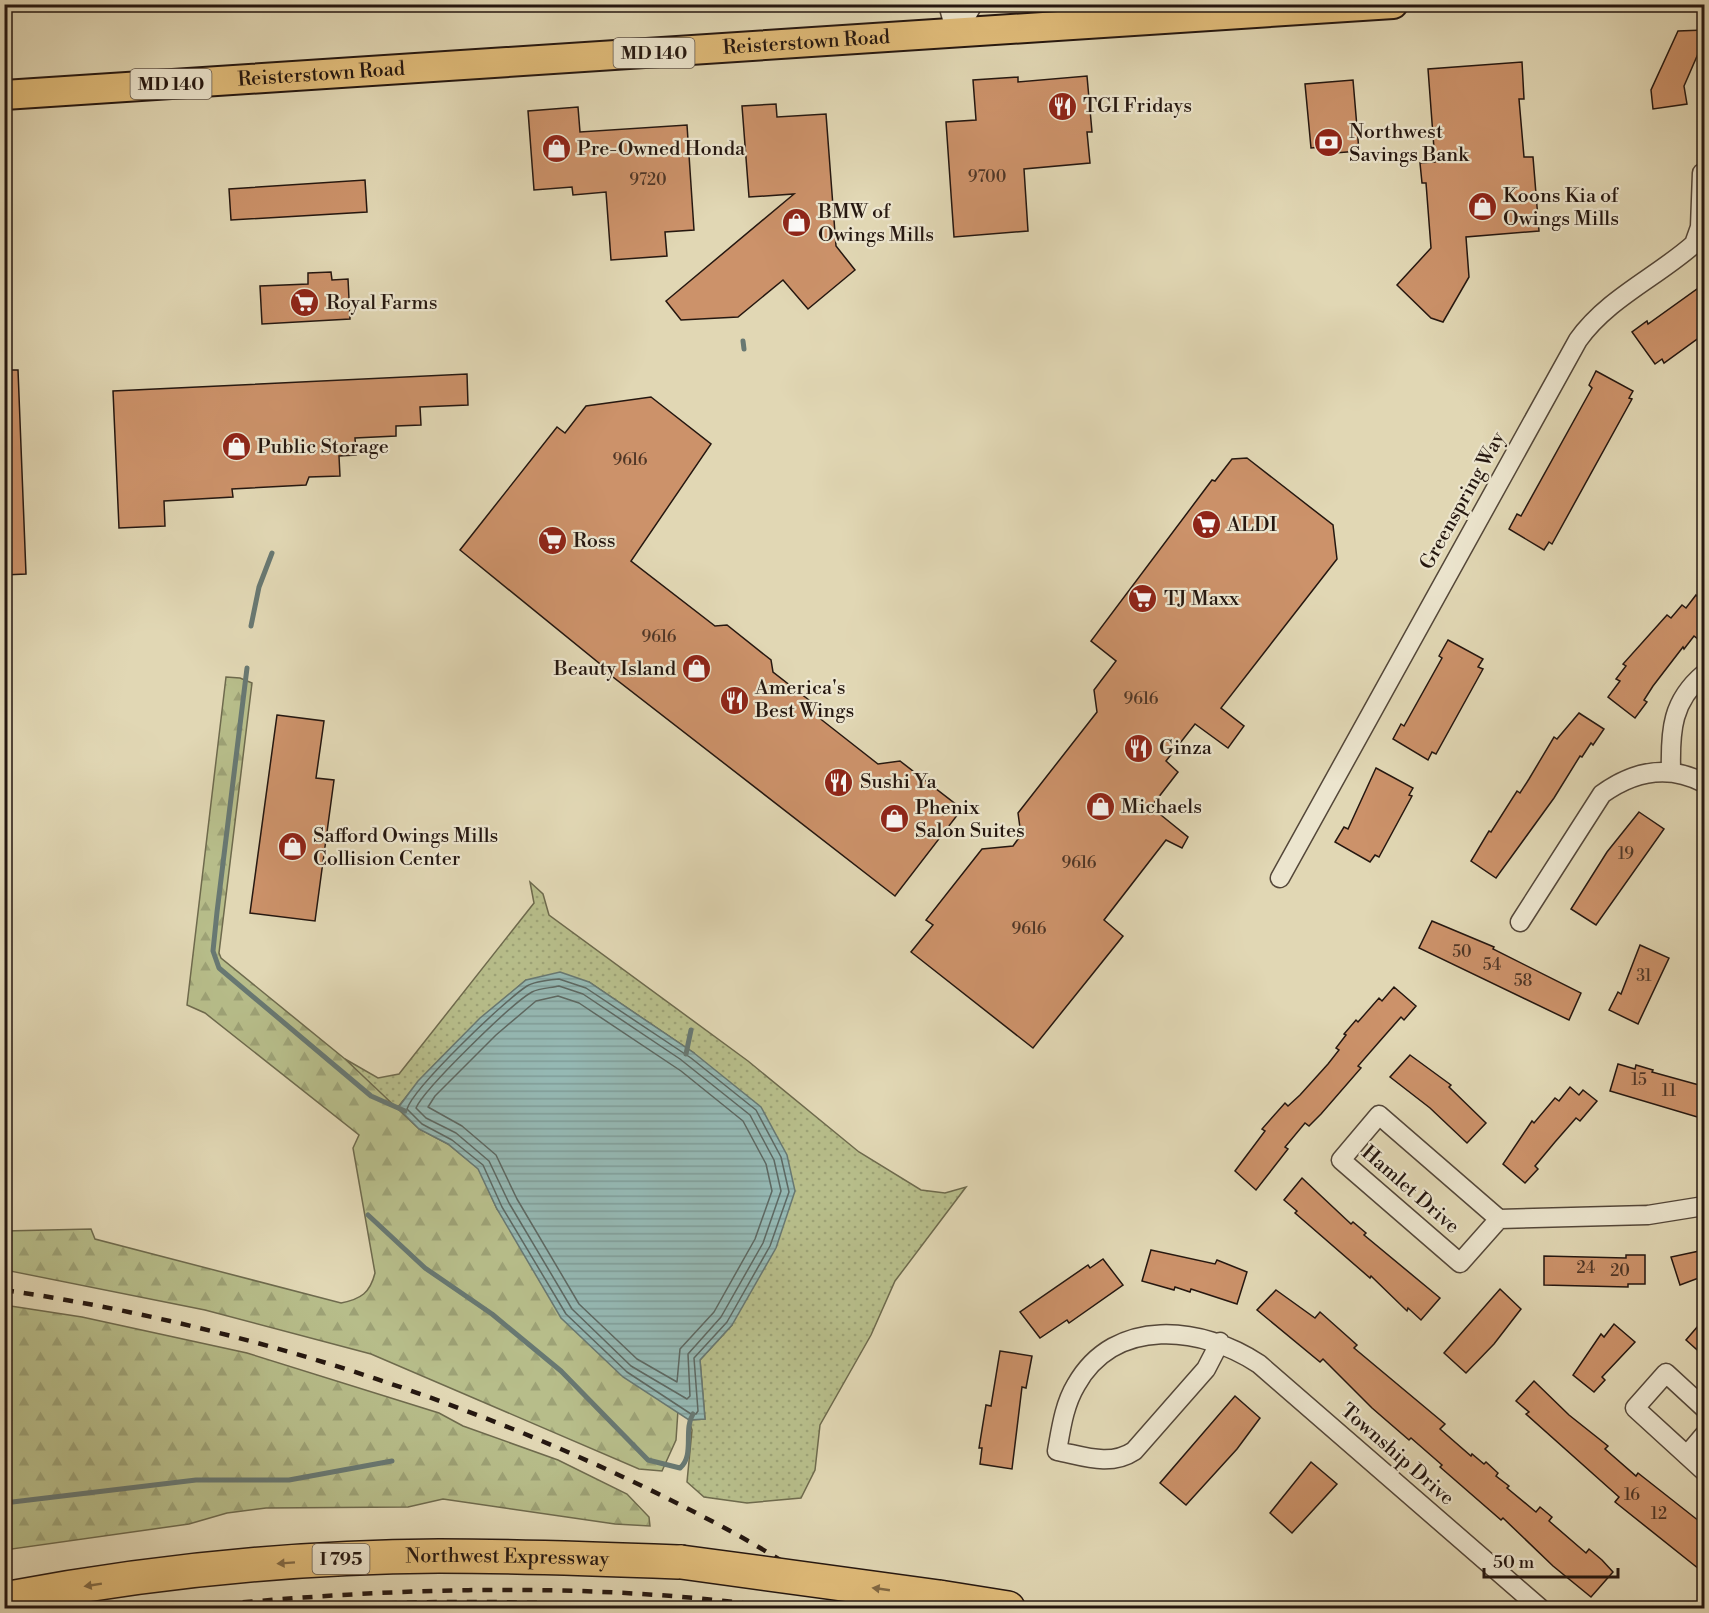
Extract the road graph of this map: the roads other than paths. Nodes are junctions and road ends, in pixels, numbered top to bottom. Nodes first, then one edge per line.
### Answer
1 (948, 4) edge
2 (973, 4) edge
3 (1394, 4) edge
4 (1353, 6) edge
5 (956, 34) junction
6 (4, 95) edge
7 (1703, 173) edge
8 (1704, 674) edge
9 (1671, 770) junction
10 (1704, 783) edge
11 (1280, 878) dead end
12 (1520, 922) dead end
13 (1704, 1206) edge
14 (1499, 1219) junction
15 (1220, 1342) junction
16 (1704, 1408) edge
17 (1704, 1435) edge
18 (1687, 1455) junction
19 (1704, 1471) edge
20 (4, 1599) edge
21 (1008, 1608) edge
22 (1540, 1608) edge

1 - 5 street
2 - 5 street
3 - 4 main road, Reisterstown Road / MD 140
4 - 5 main road, Reisterstown Road / MD 140
5 - 6 main road, Reisterstown Road / MD 140
7 - 11 street, Greenspring Way
8 - 9 street
9 - 10 street
9 - 12 street
13 - 14 street
14 - 14 street, Hamlet Drive
15 - 15 street, Township Drive
15 - 22 street, Township Drive
16 - 18 street
17 - 18 street
18 - 19 street
21 -> 20 highway, Northwest Expressway / I 795, bridge

